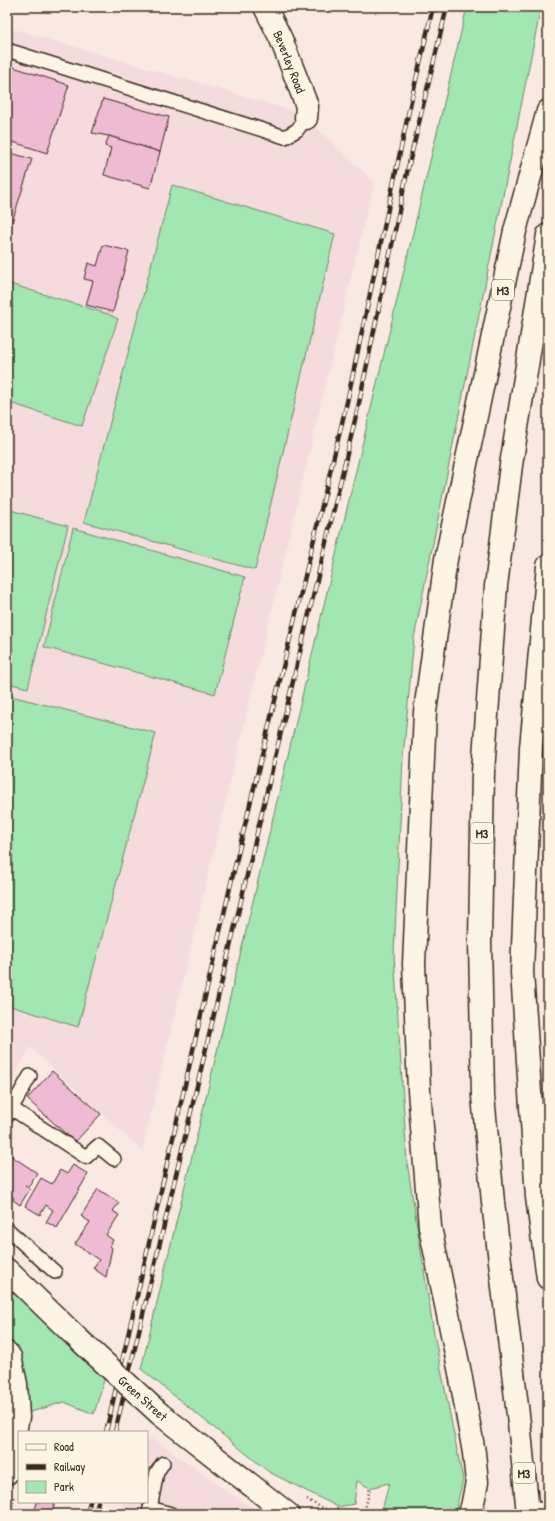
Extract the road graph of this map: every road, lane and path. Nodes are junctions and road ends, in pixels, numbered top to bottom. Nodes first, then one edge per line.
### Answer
1 (265, 7) edge
2 (7, 50) edge
3 (548, 111) edge
4 (306, 118) joint
5 (548, 235) edge
6 (548, 566) edge
7 (30, 1076) dead end
8 (9, 1112) edge
9 (114, 1159) dead end
10 (7, 1229) edge
11 (7, 1270) edge
12 (55, 1272) dead end
13 (548, 1278) edge
14 (7, 1353) edge
15 (163, 1463) dead end
16 (7, 1473) edge
17 (370, 1488) dead end
18 (150, 1511) edge
19 (548, 1513) edge
20 (171, 1514) edge
21 (288, 1514) edge
22 (364, 1514) edge
23 (468, 1514) edge
24 (528, 1514) edge
25 (537, 1514) edge

1 - 4 main road, Beverley Road
2 - 4 lane
3 - 23 main road, M3
5 - 24 main road, M3
6 - 13 main road
7 - 8 lane
8 - 9 lane
10 - 12 lane
11 - 21 main road, Green Street, bridge
14 - 16 main road
15 - 18 lane
17 - 22 path
18 - 20 lane
19 - 25 main road

